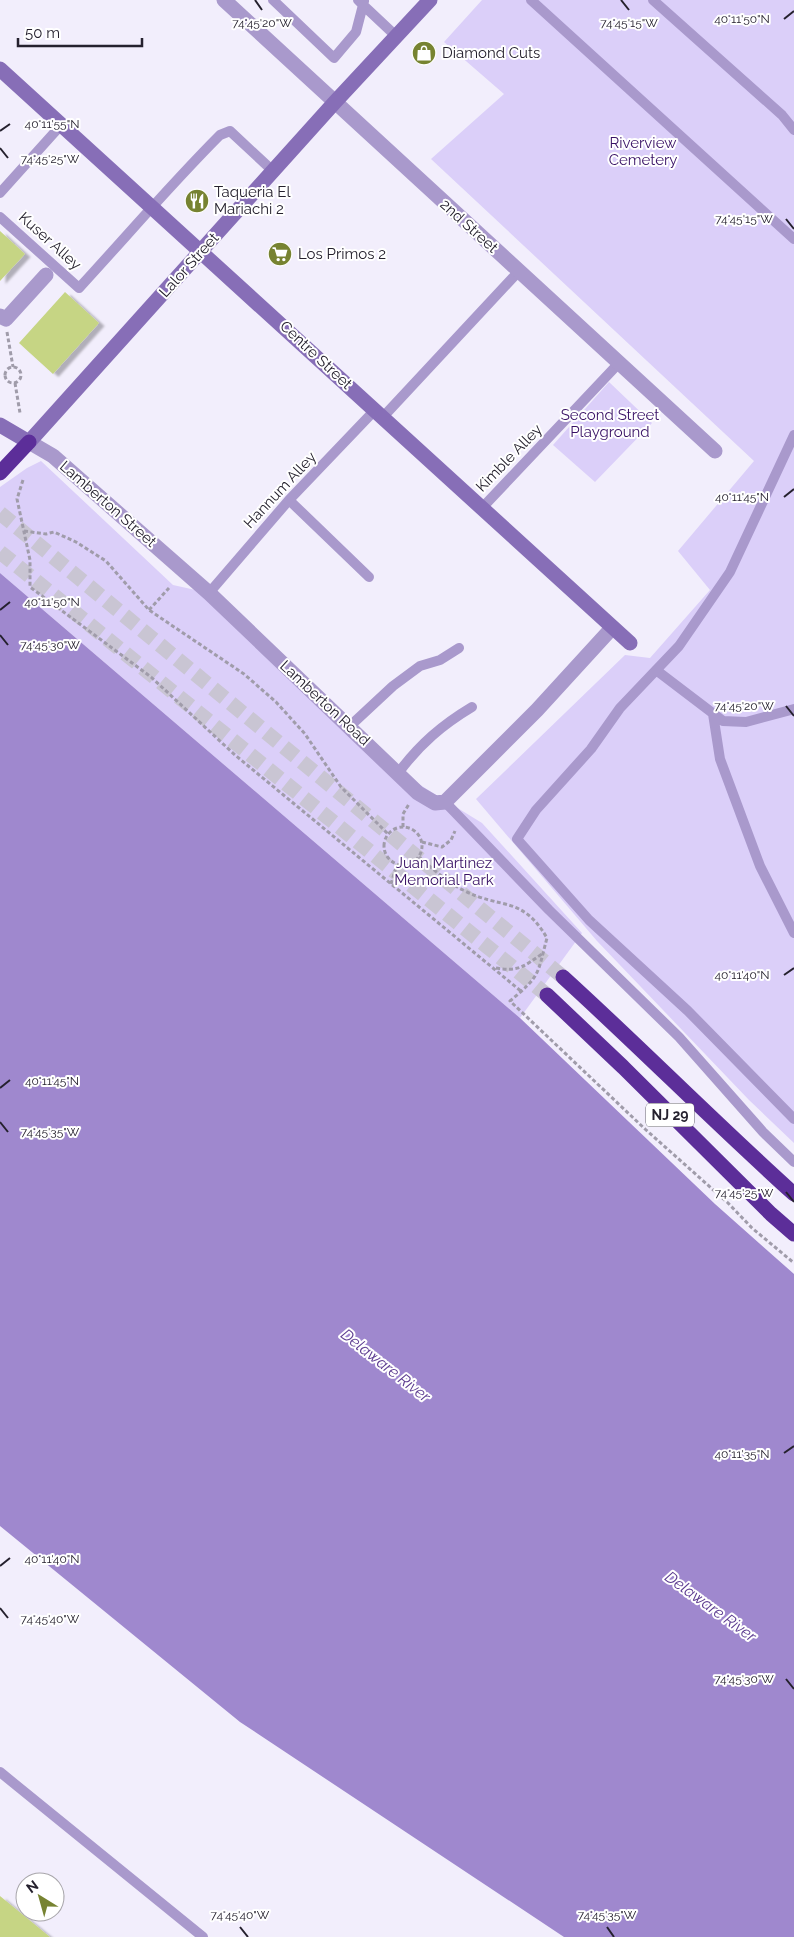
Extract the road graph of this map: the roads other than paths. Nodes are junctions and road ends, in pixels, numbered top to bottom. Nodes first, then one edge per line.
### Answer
1 (224, 0) edge
2 (273, 0) edge
3 (430, 0) edge
4 (531, 0) edge
5 (653, 0) edge
6 (362, 2) edge
7 (396, 36) junction
8 (0, 69) edge
9 (335, 102) junction
10 (62, 124) junction
11 (793, 129) edge
12 (274, 172) junction
13 (0, 193) edge
14 (152, 208) junction
15 (0, 217) edge
16 (794, 239) edge
17 (202, 250) junction
18 (519, 271) junction
19 (46, 275) dead end
20 (0, 316) edge
21 (619, 363) junction
22 (379, 413) junction
23 (0, 425) edge
24 (794, 435) edge
25 (29, 442) junction
26 (715, 451) dead end
27 (0, 473) edge
28 (289, 500) junction
29 (482, 508) junction
30 (369, 577) dead end
31 (209, 593) junction
32 (612, 628) junction
33 (630, 643) dead end
34 (459, 648) dead end
35 (656, 670) junction
36 (472, 707) dead end
37 (794, 710) edge
38 (713, 714) junction
39 (350, 726) junction
40 (399, 772) junction
41 (447, 805) junction
42 (794, 933) edge
43 (563, 977) tunnel mouth
44 (547, 995) tunnel mouth
45 (794, 1119) edge
46 (794, 1162) edge
47 (794, 1194) edge
48 (794, 1234) edge
49 (0, 1772) edge
50 (203, 1937) edge

1 - 9 street, 2nd Street
2 - 6 lane
3 - 7 street, Lalor Street
4 - 16 lane
5 - 11 lane
6 - 7 lane
7 - 9 street, Lalor Street
8 - 10 street, Centre Street
9 - 12 street, Lalor Street
9 - 18 street, 2nd Street
10 - 13 lane
10 - 14 street, Centre Street
12 - 14 lane
12 - 17 street, Lalor Street
14 - 15 lane, Kuser Alley
14 - 17 street, Centre Street
17 - 22 street, Centre Street
17 - 25 street, Lalor Street
18 - 21 street, 2nd Street
18 - 22 lane, Hannum Alley
19 - 20 street
21 - 26 street, 2nd Street
21 - 29 lane, Kimble Alley
22 - 28 lane, Hannum Alley
22 - 29 street, Centre Street
23 - 25 street, Lamberton Street
24 - 35 lane
25 - 27 highway
25 - 31 street, Lamberton Street
28 - 30 lane
28 - 31 lane, Hannum Alley
29 - 32 street, Centre Street
31 - 39 street, Lamberton Road
32 - 33 street, Centre Street
32 - 41 street
34 - 39 lane
35 - 38 lane
35 - 45 lane
36 - 40 lane
37 - 38 lane
38 - 42 lane
39 - 40 street, Lamberton Road
40 - 41 street, Lamberton Road
41 - 46 lane
43 - 47 highway, NJ 29
44 - 48 highway, NJ 29
49 - 50 lane

